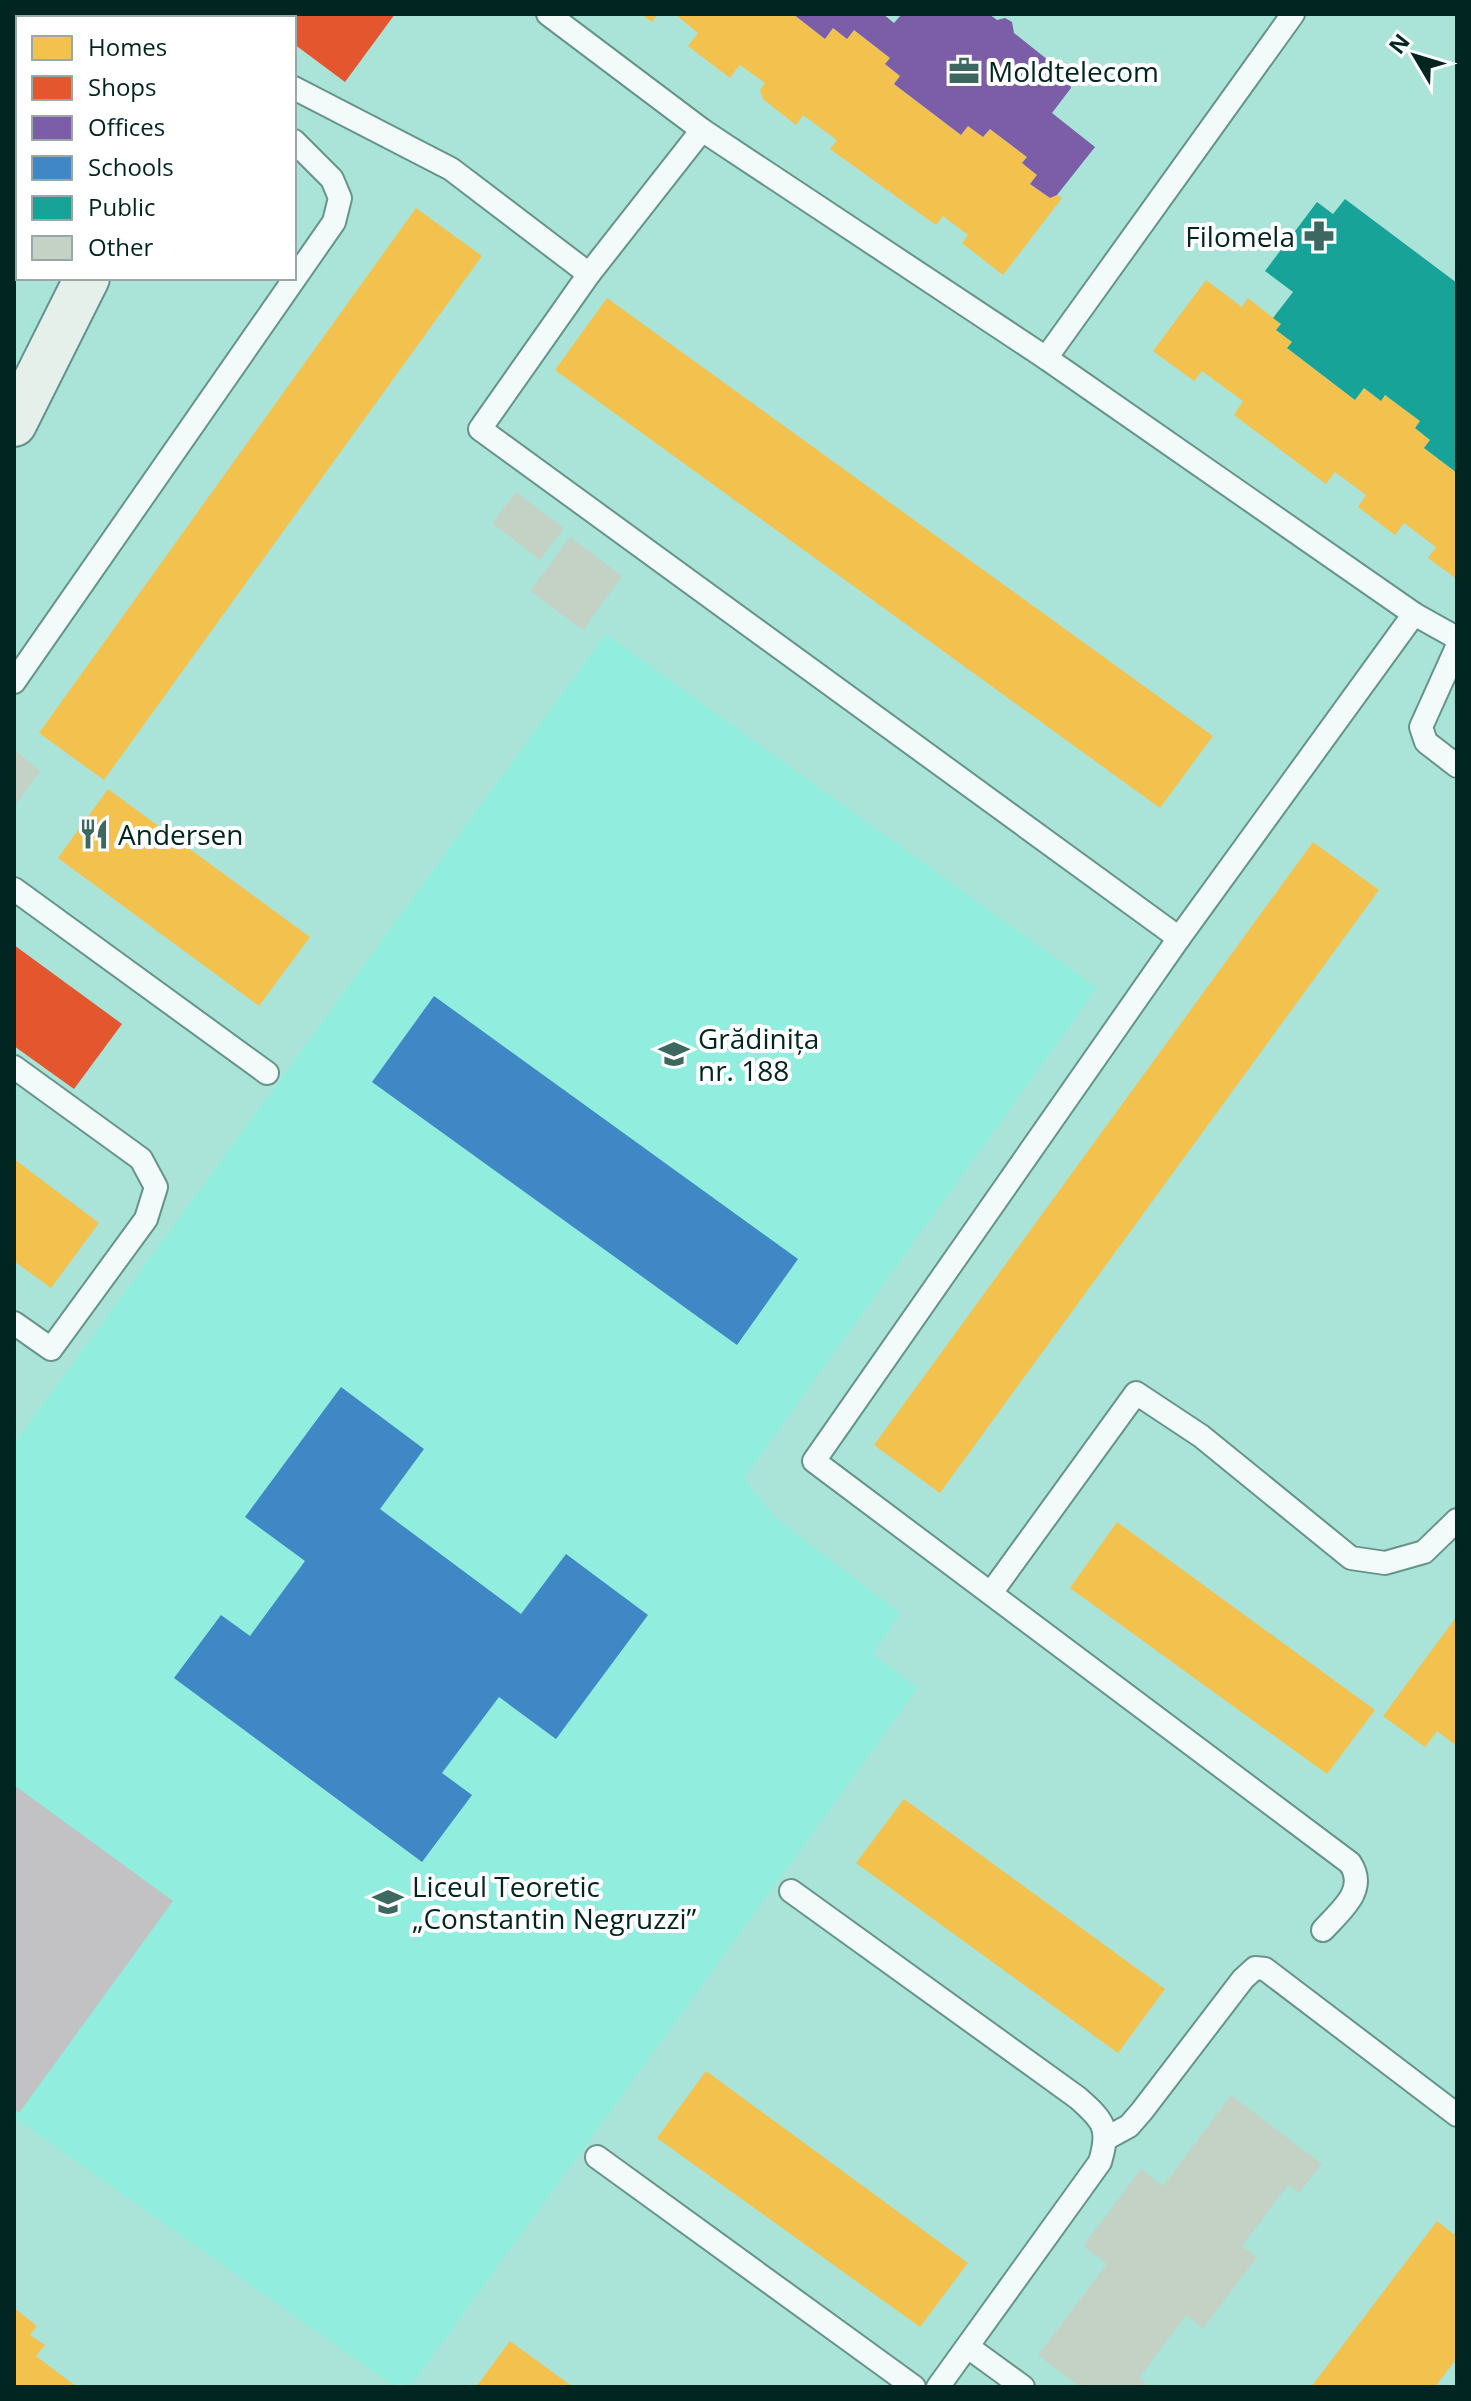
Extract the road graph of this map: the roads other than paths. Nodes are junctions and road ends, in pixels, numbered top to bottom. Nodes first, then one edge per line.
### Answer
1 (548, 14) edge
2 (1293, 14) edge
3 (296, 89) edge
4 (702, 130) junction
5 (296, 143) edge
6 (589, 274) junction
7 (296, 277) edge
8 (86, 280) edge
9 (294, 280) edge
10 (1046, 358) junction
11 (14, 424) edge
12 (1414, 614) junction
13 (1457, 638) edge
14 (1457, 647) edge
15 (14, 682) edge
16 (1457, 766) edge
17 (14, 889) edge
18 (1179, 938) junction
19 (14, 1067) edge
20 (267, 1073) dead end
21 (14, 1323) edge
22 (1457, 1520) edge
23 (991, 1593) junction
24 (791, 1891) dead end
25 (1323, 1930) dead end
26 (1457, 2115) edge
27 (1107, 2138) junction
28 (597, 2157) dead end
29 (968, 2347) junction
30 (914, 2387) edge
31 (938, 2387) edge
32 (1023, 2387) edge

1 - 4 lane
2 - 10 lane
3 - 6 lane
4 - 6 lane
4 - 10 lane
5 - 7 lane
6 - 18 lane
8 - 11 main road
9 - 15 lane
10 - 12 lane
12 - 13 lane
12 - 18 lane
14 - 16 lane
17 - 20 lane
18 - 23 lane
19 - 21 lane
22 - 23 lane
23 - 25 lane
24 - 27 lane
26 - 27 lane
27 - 29 lane
28 - 30 lane
29 - 31 lane
29 - 32 lane

